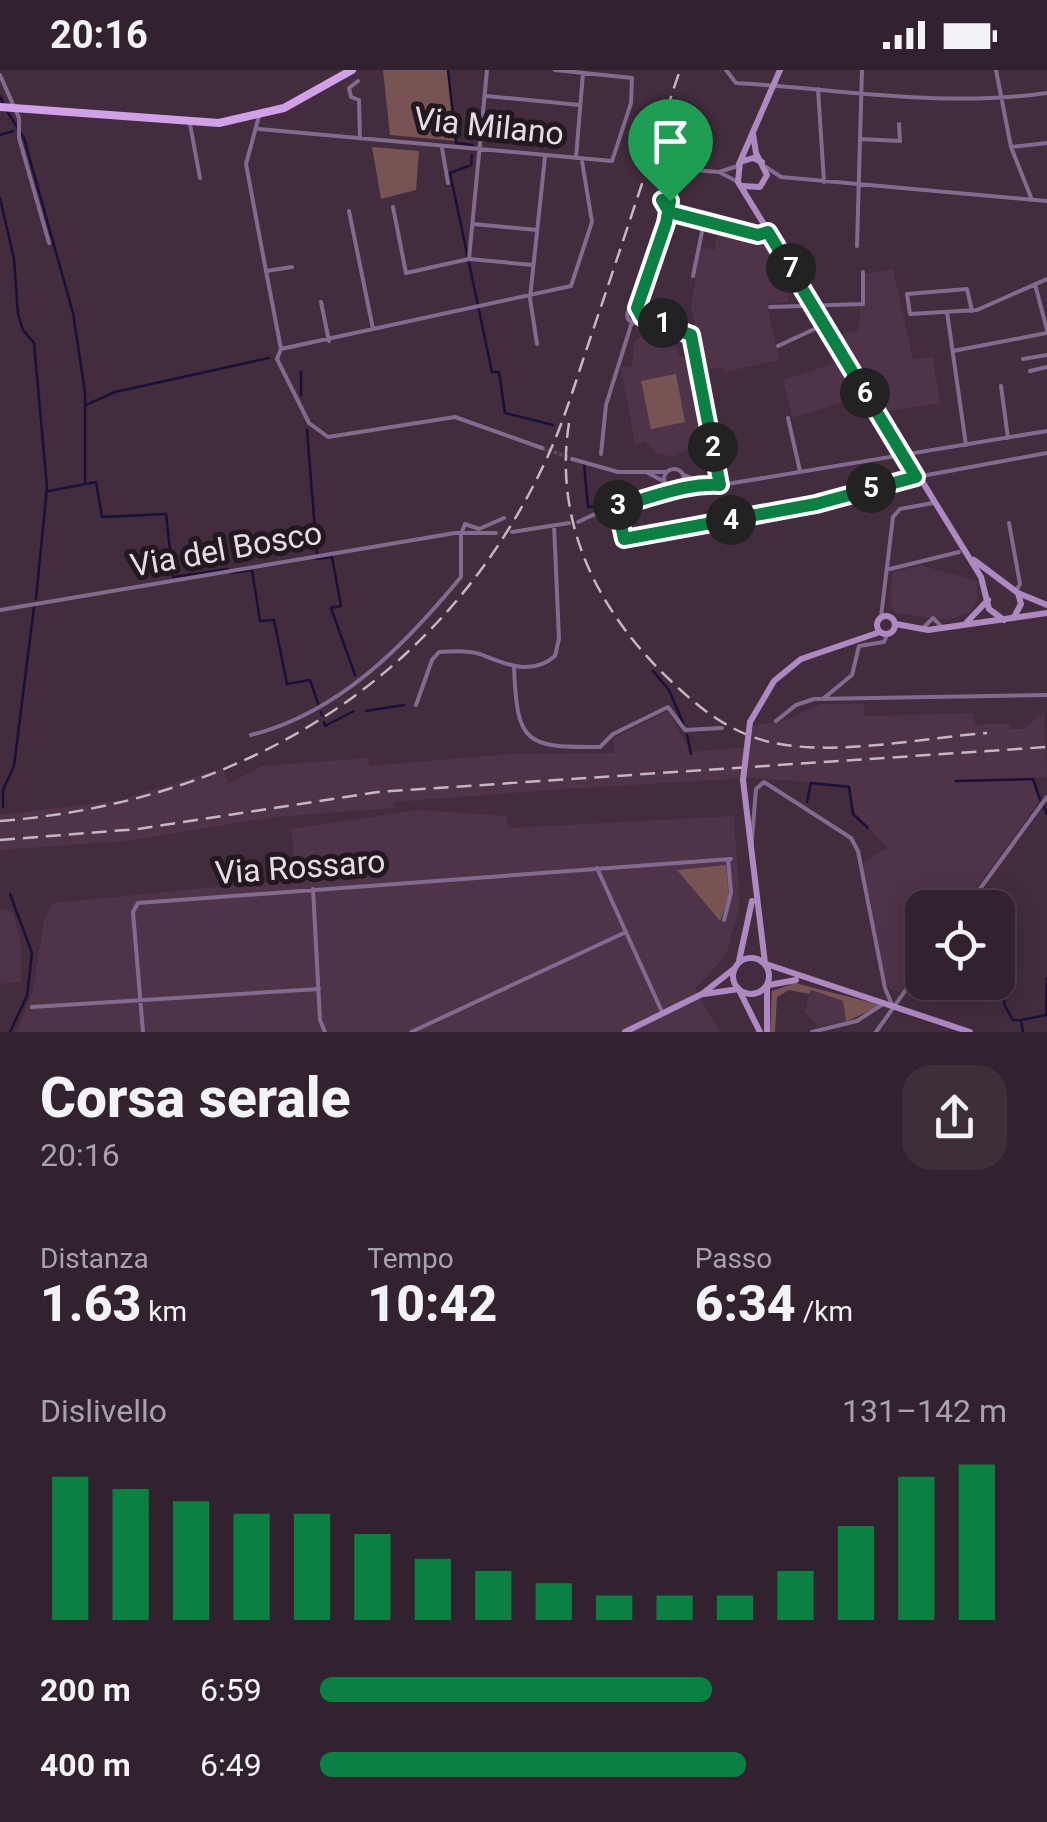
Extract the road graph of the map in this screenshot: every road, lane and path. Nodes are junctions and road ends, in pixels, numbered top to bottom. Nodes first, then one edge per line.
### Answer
1 (352, 70) edge
2 (487, 70) edge
3 (556, 70) edge
4 (726, 70) edge
5 (780, 70) edge
6 (862, 70) edge
7 (996, 70) edge
8 (583, 73) junction
9 (0, 75) edge
10 (358, 81) dead end
11 (773, 85) junction
12 (818, 89) junction
13 (862, 92) junction
14 (1047, 93) edge
15 (484, 96) junction
16 (1000, 100) junction
17 (580, 105) junction
18 (0, 106) edge
19 (13, 108) junction
20 (259, 116) junction
21 (190, 124) junction
22 (899, 124) dead end
23 (259, 129) junction
24 (754, 129) junction
25 (360, 139) junction
26 (860, 139) junction
27 (1047, 144) edge
28 (442, 147) junction
29 (1011, 147) junction
30 (480, 150) junction
31 (545, 157) junction
32 (579, 160) junction
33 (763, 164) junction
34 (738, 165) junction
35 (680, 169) junction
36 (718, 172) junction
37 (781, 177) junction
38 (200, 178) dead end
39 (824, 182) junction
40 (448, 183) dead end
41 (739, 184) junction
42 (762, 185) junction
43 (860, 185) junction
44 (662, 200) junction
45 (1032, 200) junction
46 (670, 201) junction
47 (1047, 201) edge
48 (393, 207) dead end
49 (756, 209) junction
50 (349, 212) dead end
51 (669, 212) junction
52 (704, 222) junction
53 (473, 224) junction
54 (537, 230) junction
55 (768, 232) junction
56 (49, 243) dead end
57 (857, 246) dead end
58 (470, 259) junction
59 (533, 266) junction
60 (292, 267) dead end
61 (266, 271) junction
62 (863, 272) dead end
63 (693, 276) dead end
64 (1047, 279) edge
65 (1034, 284) junction
66 (530, 298) junction
67 (321, 302) dead end
68 (811, 303) junction
69 (637, 308) junction
70 (770, 308) dead end
71 (972, 311) junction
72 (947, 312) junction
73 (642, 317) junction
74 (632, 322) junction
75 (824, 325) junction
76 (1047, 331) edge
77 (373, 332) junction
78 (329, 341) junction
79 (537, 344) dead end
80 (778, 346) dead end
81 (280, 350) junction
82 (953, 351) junction
83 (1047, 354) edge
84 (1024, 359) dead end
85 (1047, 367) edge
86 (1030, 371) dead end
87 (1001, 386) dead end
88 (788, 418) dead end
89 (1047, 431) edge
90 (1008, 438) junction
91 (966, 445) junction
92 (542, 448) tunnel mouth
93 (1047, 453) edge
94 (601, 454) dead end
95 (903, 455) junction
96 (572, 459) tunnel mouth
97 (800, 471) junction
98 (667, 472) junction
99 (648, 473) junction
100 (684, 475) junction
101 (916, 477) junction
102 (706, 484) junction
103 (667, 485) junction
104 (720, 485) junction
105 (682, 486) junction
106 (933, 503) junction
107 (617, 506) junction
108 (504, 518) dead end
109 (578, 522) dead end
110 (569, 523) dead end
111 (1008, 523) dead end
112 (554, 525) junction
113 (512, 532) dead end
114 (496, 533) dead end
115 (460, 534) junction
116 (959, 552) dead end
117 (969, 556) junction
118 (890, 569) dead end
119 (1016, 590) junction
120 (988, 599) junction
121 (1047, 605) edge
122 (0, 610) edge
123 (1047, 613) edge
124 (881, 617) junction
125 (1006, 620) junction
126 (961, 627) junction
127 (887, 630) junction
128 (514, 666) junction
129 (1047, 696) edge
130 (824, 698) junction
131 (416, 705) dead end
132 (776, 721) dead end
133 (722, 728) dead end
134 (251, 734) dead end
135 (1047, 797) edge
136 (750, 852) junction
137 (596, 868) junction
138 (313, 889) junction
139 (754, 890) junction
140 (979, 890) edge
141 (724, 920) dead end
142 (624, 933) junction
143 (762, 943) junction
144 (765, 964) junction
145 (736, 966) junction
146 (792, 975) junction
147 (802, 980) junction
148 (768, 985) junction
149 (318, 989) junction
150 (739, 990) junction
151 (905, 990) edge
152 (702, 994) junction
153 (140, 1000) junction
154 (883, 1004) junction
155 (893, 1007) junction
156 (32, 1008) dead end
157 (874, 1013) junction
158 (663, 1014) junction
159 (882, 1025) junction
160 (953, 1029) edge
161 (143, 1032) edge
162 (325, 1032) edge
163 (411, 1032) edge
164 (625, 1032) edge
165 (763, 1032) edge
166 (812, 1032) edge
167 (876, 1032) edge
168 (884, 1032) edge
169 (970, 1032) edge

1 - 20 main road
2 - 15 street
3 - 8 street
4 - 11 street
5 - 11 main road
6 - 13 street
7 - 16 street
8 - 17 street
8 - 32 street, Via Milano
9 - 19 street
10 - 25 street
11 - 12 street
11 - 24 main road
12 - 13 street
12 - 39 street
13 - 16 street
13 - 26 street
14 - 16 street
15 - 17 street
15 - 30 street
16 - 29 street
17 - 32 street
18 - 19 main road
19 - 21 main road
19 - 56 street
20 - 21 main road
20 - 23 street
21 - 38 street
22 - 26 street
23 - 25 street, Via Milano
23 - 61 street
24 - 33 main road
24 - 34 main road
25 - 28 street, Via Milano
26 - 43 street
27 - 29 street
28 - 30 street, Via Milano
28 - 40 street
29 - 45 street
30 - 31 street, Via Milano
30 - 53 street
31 - 32 street, Via Milano
31 - 54 street
32 - 66 street
33 - 34 main road
33 - 37 street
33 - 42 main road
34 - 36 street
34 - 41 main road
35 - 36 street
35 - 44 street
35 - 46 street
36 - 41 street
37 - 39 street
37 - 42 street
39 - 43 street
41 - 42 main road
41 - 49 main road
42 - 49 main road
43 - 45 street
43 - 57 street
44 - 46 street
44 - 51 street
45 - 47 street
46 - 51 street
48 - 58 street
49 - 55 main road
50 - 77 street
51 - 52 street
51 - 69 street
52 - 55 street
52 - 63 street
53 - 54 street
53 - 58 street
54 - 59 street
55 - 68 main road
58 - 59 street
59 - 66 street
60 - 61 street
61 - 81 street
62 - 68 street
64 - 65 street
65 - 71 street
65 - 76 street
66 - 77 street
66 - 79 street
67 - 78 street
68 - 70 street
68 - 75 main road
69 - 73 street
69 - 74 street
71 - 72 street
71 - 72 street
72 - 82 street
73 - 74 street
73 - 104 street
74 - 94 street
75 - 80 street
75 - 95 main road
76 - 82 street
77 - 78 street
78 - 81 street
81 - 92 street
82 - 91 street
83 - 84 street
85 - 86 street
87 - 90 street
88 - 97 street
89 - 90 street
90 - 91 street
91 - 95 street
93 - 101 street
95 - 97 street
95 - 101 main road
96 - 99 street
97 - 104 street
98 - 99 street
98 - 100 street
98 - 103 street
99 - 103 street
100 - 102 street
100 - 105 street
101 - 106 main road
101 - 107 street
102 - 104 street
102 - 105 street
103 - 105 street
103 - 107 street
106 - 117 main road
106 - 124 street
107 - 109 street
108 - 115 street, Via del Bosco
110 - 112 street
111 - 119 street
112 - 113 street
112 - 128 street
114 - 115 street, Via del Bosco
115 - 122 street, Via del Bosco
115 - 134 street
116 - 118 street
117 - 119 main road
117 - 120 main road
119 - 120 main road
119 - 121 main road
119 - 125 main road
120 - 125 main road
120 - 126 main road
123 - 125 main road
124 - 127 main road
124 - 127 main road
125 - 126 main road
126 - 127 main road
127 - 130 street
127 - 136 main road, bridge
128 - 131 street
128 - 133 street
129 - 130 street
130 - 132 street
135 - 140 street
136 - 139 main road
136 - 155 street
137 - 138 street, Via Rossaro
137 - 141 street, Via Rossaro
137 - 142 street
138 - 149 street
138 - 153 street, Via Rossaro
139 - 143 main road
139 - 145 main road
142 - 158 street
142 - 163 street
143 - 144 main road
143 - 146 main road
144 - 145 main road
144 - 146 main road
144 - 148 main road
145 - 150 main road
145 - 152 main road
146 - 147 main road
147 - 148 main road
147 - 154 main road
148 - 150 main road
148 - 165 main road
149 - 153 street
149 - 162 street
150 - 152 main road
150 - 165 main road
151 - 155 street
152 - 158 main road
153 - 156 street
153 - 161 street, Via Rossaro
154 - 155 main road
154 - 157 street
155 - 159 street
155 - 160 main road
157 - 159 street
157 - 166 street
158 - 164 main road
159 - 167 street
159 - 168 street
160 - 169 main road

